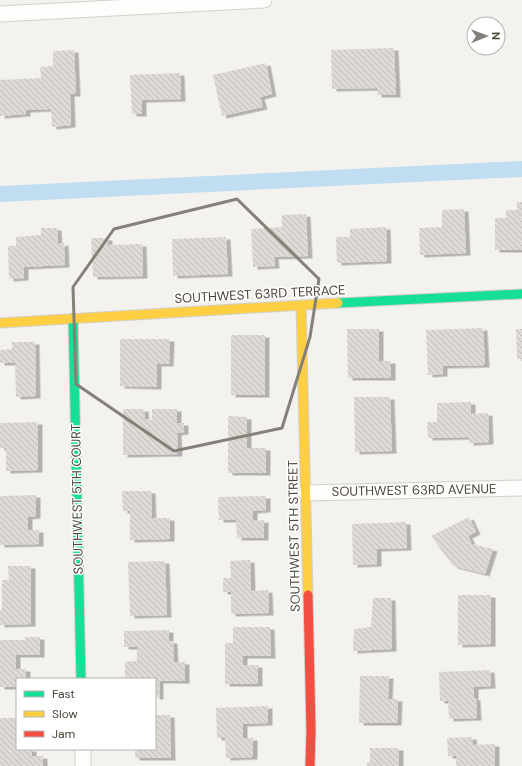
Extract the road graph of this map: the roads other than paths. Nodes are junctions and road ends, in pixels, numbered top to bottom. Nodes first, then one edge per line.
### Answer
1 (264, 0) edge
2 (0, 14) edge
3 (522, 294) edge
4 (300, 305) junction
5 (73, 318) junction
6 (0, 323) edge
7 (522, 488) edge
8 (306, 493) junction
9 (81, 678) edge
10 (83, 750) edge
11 (83, 766) edge
12 (310, 766) edge

1 - 2 street
3 - 4 street, SOUTHWEST 63RD TERRACE
4 - 5 street, SOUTHWEST 63RD TERRACE
4 - 8 street, SOUTHWEST 5TH STREET
5 - 6 street, SOUTHWEST 63RD TERRACE
5 - 9 street, SOUTHWEST 5TH COURT
7 - 8 street, SOUTHWEST 63RD AVENUE
8 - 12 street, SOUTHWEST 5TH STREET
10 - 11 street

